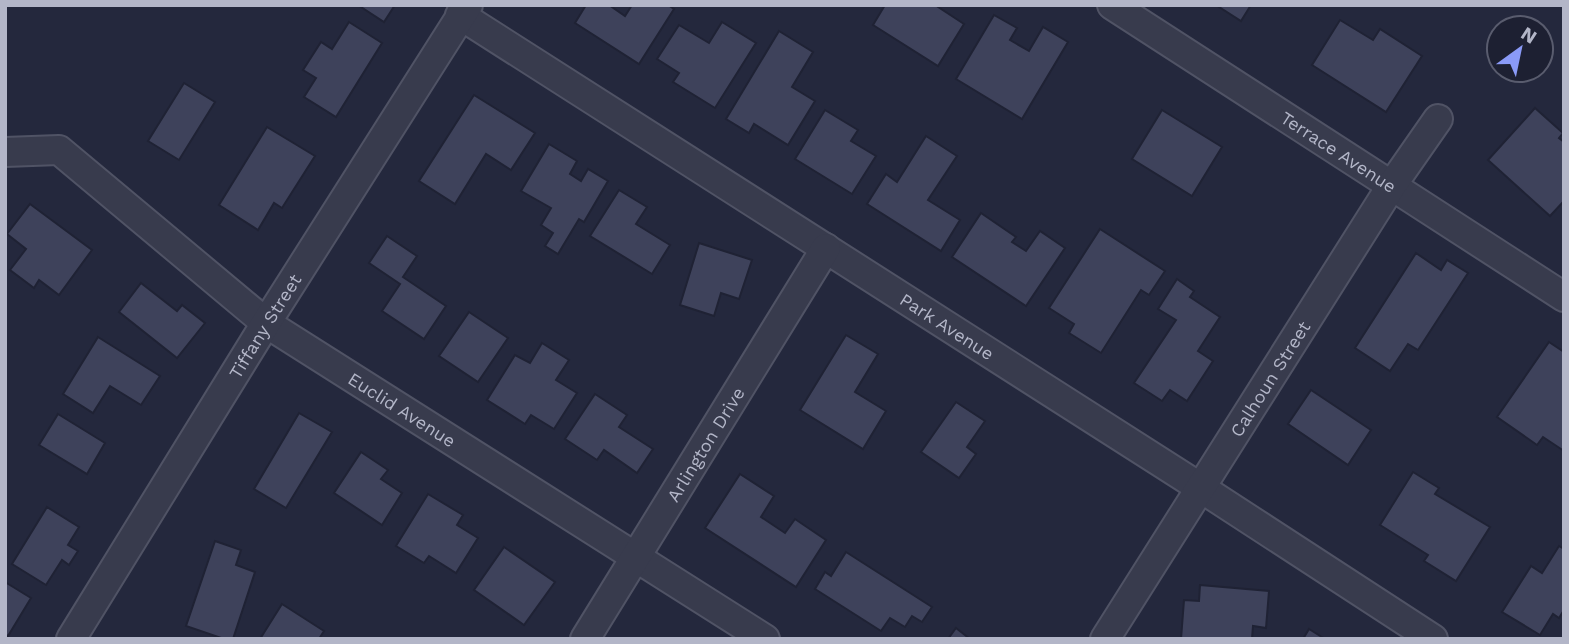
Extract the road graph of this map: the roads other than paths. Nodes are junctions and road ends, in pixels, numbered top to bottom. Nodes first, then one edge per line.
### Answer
1 (1112, 5) edge
2 (464, 10) edge
3 (1437, 119) dead end
4 (5, 152) edge
5 (1392, 185) junction
6 (826, 248) junction
7 (1564, 297) edge
8 (266, 323) junction
9 (1202, 488) junction
10 (637, 556) junction
11 (81, 635) edge
12 (585, 639) edge
13 (765, 639) edge
14 (1105, 639) edge
15 (1433, 639) edge

1 - 5 street, Terrace Avenue
2 - 6 street, Park Avenue
2 - 8 street, Tiffany Street
3 - 5 street, Calhoun Street
4 - 8 street, Euclid Avenue
5 - 7 street, Terrace Avenue
5 - 9 street, Calhoun Street
6 - 9 street, Park Avenue
6 - 10 street, Arlington Drive
8 - 10 street, Euclid Avenue
8 - 11 street, Tiffany Street
9 - 14 street, Calhoun Street
9 - 15 street, Park Avenue
10 - 12 street, Arlington Drive
10 - 13 street, Euclid Avenue

